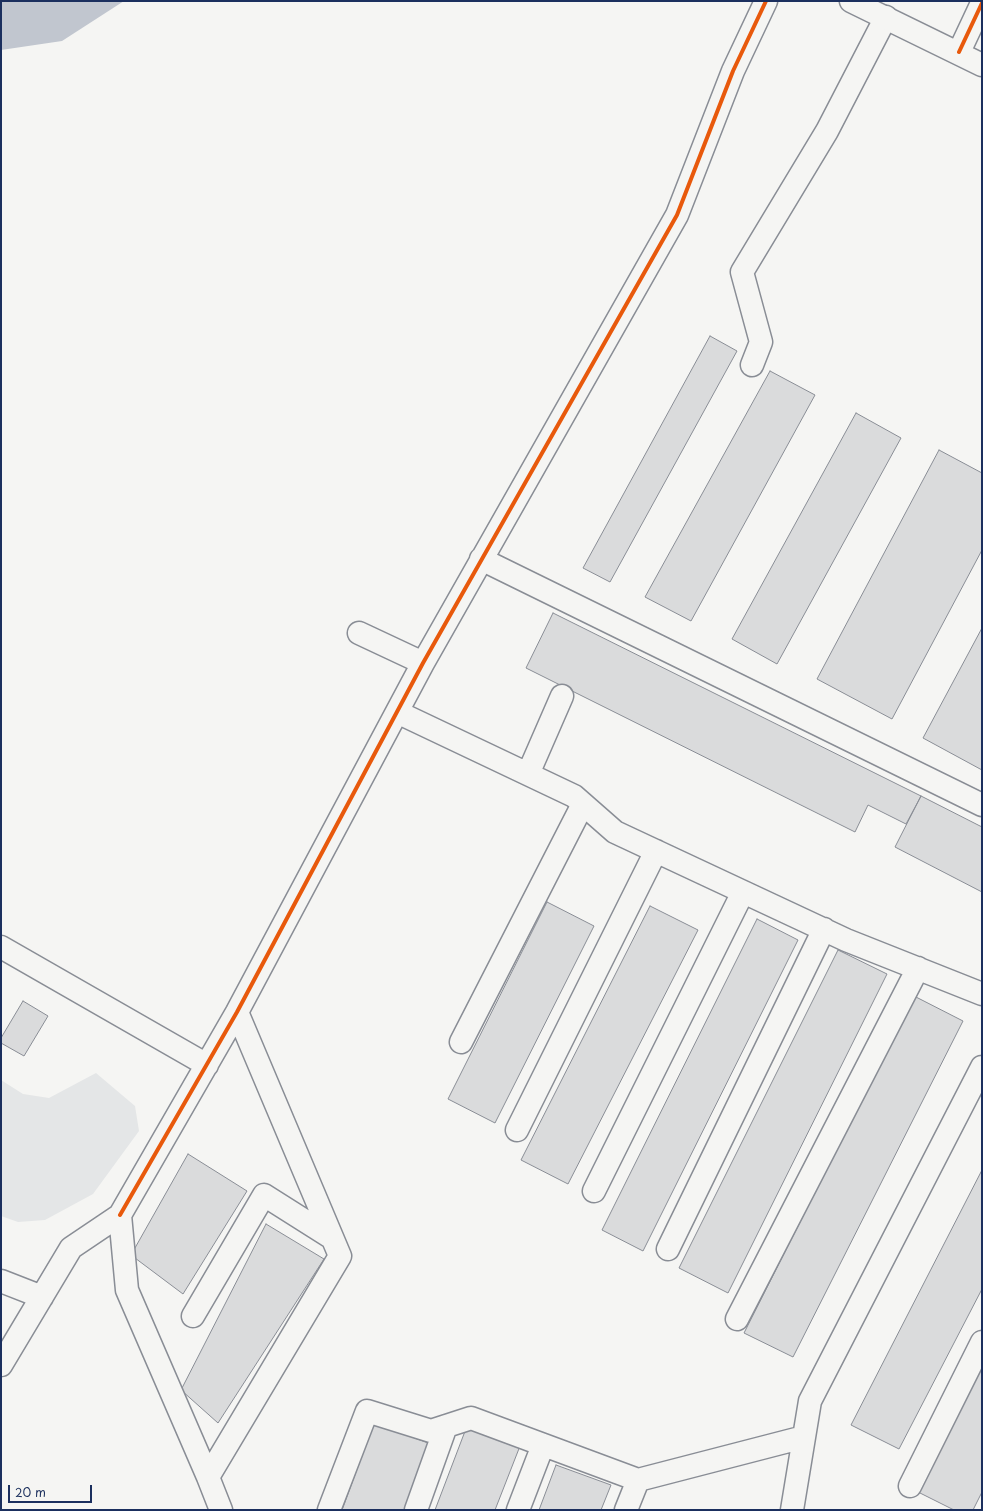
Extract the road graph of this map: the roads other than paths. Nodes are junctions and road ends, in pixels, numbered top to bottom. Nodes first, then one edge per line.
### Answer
1 (766, 1) edge
2 (851, 1) edge
3 (982, 4) edge
4 (886, 17) junction
5 (959, 52) junction
6 (982, 65) edge
7 (752, 365) dead end
8 (482, 559) junction
9 (359, 634) dead end
10 (423, 663) junction
11 (562, 696) dead end
12 (397, 712) junction
13 (528, 774) junction
14 (583, 804) junction
15 (982, 805) edge
16 (656, 851) junction
17 (743, 892) junction
18 (824, 929) junction
19 (1, 948) edge
20 (918, 968) junction
21 (982, 994) edge
22 (237, 1012) junction
23 (461, 1042) dead end
24 (207, 1065) junction
25 (982, 1067) edge
26 (517, 1130) dead end
27 (594, 1191) dead end
28 (120, 1214) junction
29 (332, 1238) junction
30 (668, 1249) dead end
31 (1, 1281) edge
32 (42, 1297) junction
33 (193, 1316) dead end
34 (737, 1319) dead end
35 (982, 1342) edge
36 (1, 1365) edge
37 (446, 1426) junction
38 (804, 1437) junction
39 (543, 1444) junction
40 (208, 1477) junction
41 (638, 1480) junction
42 (910, 1486) dead end
43 (221, 1510) edge
44 (329, 1510) edge
45 (416, 1510) edge
46 (518, 1510) edge
47 (626, 1510) edge
48 (792, 1510) edge

1 - 8 street
2 - 4 street
3 - 5 street
4 - 5 street
4 - 7 street
5 - 6 street
8 - 10 street
8 - 15 street
9 - 10 street
10 - 12 street
11 - 13 street
12 - 13 street
12 - 22 street
13 - 14 street
14 - 16 street
14 - 23 street
16 - 17 street
16 - 26 street
17 - 18 street
17 - 27 street
18 - 20 street
18 - 30 street
19 - 24 street
20 - 21 street
20 - 34 street
22 - 24 street
22 - 29 street
24 - 28 street
25 - 38 street
28 - 32 street
28 - 40 street
29 - 33 street
29 - 40 street
31 - 32 street
32 - 36 street
35 - 42 street
37 - 39 street
37 - 44 street
37 - 45 street
38 - 41 street
38 - 48 street
39 - 41 street
39 - 46 street
40 - 43 street
41 - 47 street

